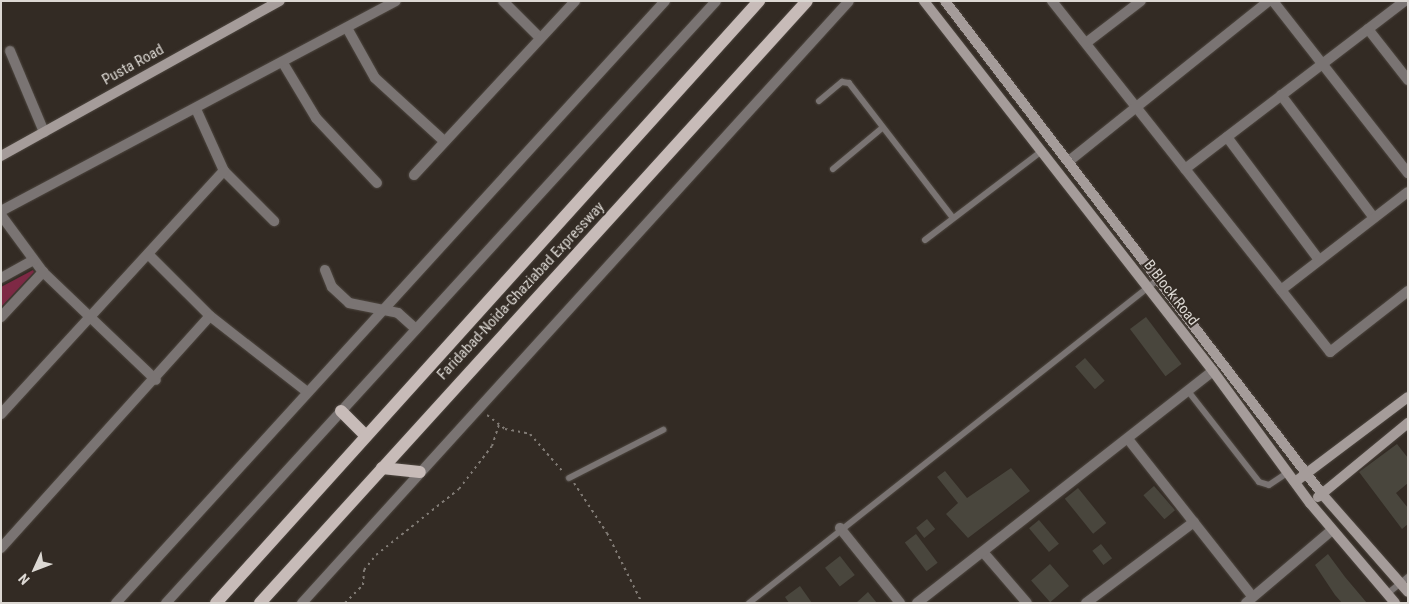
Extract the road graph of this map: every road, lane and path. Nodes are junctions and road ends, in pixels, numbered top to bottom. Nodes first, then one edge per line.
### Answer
1 (280, 1) edge
2 (396, 1) edge
3 (503, 1) edge
4 (575, 1) edge
5 (665, 1) edge
6 (716, 1) edge
7 (759, 1) edge
8 (807, 1) edge
9 (849, 1) edge
10 (924, 1) edge
11 (945, 1) edge
12 (1052, 1) edge
13 (1269, 1) edge
14 (1273, 1) edge
15 (1404, 1) edge
16 (1134, 3) edge
17 (347, 28) junction
18 (1368, 29) junction
19 (540, 38) junction
20 (1086, 43) junction
21 (10, 51) dead end
22 (283, 63) junction
23 (1322, 64) junction
24 (1408, 80) edge
25 (1281, 95) junction
26 (819, 101) dead end
27 (196, 109) junction
28 (1137, 109) junction
29 (882, 128) junction
30 (44, 132) junction
31 (1227, 137) junction
32 (444, 142) junction
33 (1042, 151) junction
34 (1, 156) edge
35 (1070, 161) junction
36 (833, 169) dead end
37 (1185, 169) junction
38 (224, 171) junction
39 (1408, 173) edge
40 (414, 175) dead end
41 (377, 183) dead end
42 (1408, 192) edge
43 (1, 213) edge
44 (953, 218) junction
45 (1374, 218) junction
46 (274, 221) dead end
47 (924, 240) dead end
48 (149, 254) junction
49 (33, 260) junction
50 (1320, 260) junction
51 (325, 270) dead end
52 (43, 272) junction
53 (1, 278) edge
54 (1160, 278) junction
55 (1148, 288) junction
56 (1281, 290) junction
57 (1408, 290) edge
58 (383, 312) junction
59 (89, 315) junction
60 (210, 316) junction
61 (1, 317) edge
62 (416, 329) junction
63 (1213, 371) junction
64 (156, 380) junction
65 (306, 391) junction
66 (1188, 391) junction
67 (1408, 397) edge
68 (341, 410) junction
69 (480, 410) junction
70 (1, 414) edge
71 (1408, 424) edge
72 (499, 426) junction
73 (663, 430) dead end
74 (366, 436) junction
75 (1128, 439) junction
76 (382, 468) junction
77 (420, 472) junction
78 (1288, 472) junction
79 (1308, 473) junction
80 (569, 478) junction
81 (1295, 482) junction
82 (1322, 494) junction
83 (1310, 504) junction
84 (1194, 522) junction
85 (840, 528) junction
86 (1332, 530) junction
87 (1, 548) edge
88 (983, 552) junction
89 (1404, 580) edge
90 (1408, 592) edge
91 (1388, 594) junction
92 (1250, 600) edge
93 (116, 603) edge
94 (166, 603) edge
95 (216, 603) edge
96 (260, 603) edge
97 (302, 603) edge
98 (345, 603) edge
99 (642, 603) edge
100 (749, 603) edge
101 (900, 603) edge
102 (916, 603) edge
103 (1027, 603) edge
104 (1086, 603) edge
105 (1395, 603) edge

1 - 30 street, Pusta Road
2 - 17 street
3 - 19 street
4 - 19 street
5 - 58 street
6 - 62 street
7 - 74 main road, Faridabad-Noida-Ghaziabad Expressway
8 - 76 main road, Faridabad-Noida-Ghaziabad Expressway
9 - 69 street
10 - 33 street, B Block Road
11 - 35 street, B Block Road
12 - 20 street
13 - 28 street
14 - 23 street
15 - 18 street
16 - 20 street
17 - 22 street
17 - 32 street
18 - 23 street
18 - 24 street
19 - 32 street
20 - 28 street
21 - 30 street
22 - 27 street
22 - 41 street
23 - 25 street
23 - 39 street
25 - 31 street
25 - 45 street
26 - 29 lane
27 - 38 street
27 - 43 street
28 - 35 street
28 - 37 street
29 - 36 lane
29 - 44 lane
30 - 34 street, Pusta Road
31 - 37 street
31 - 50 street
32 - 40 street
33 - 44 lane
33 - 55 street, B Block Road
35 - 54 street, B Block Road
37 - 56 street
38 - 46 street
38 - 48 street
42 - 45 street
43 - 49 street
44 - 47 lane
45 - 50 street
48 - 59 street
48 - 60 street
49 - 52 street
49 - 53 street
50 - 56 street
51 - 58 street
52 - 59 street
52 - 61 street
54 - 55 lane
54 - 79 street, B Block Road
55 - 63 street, B Block Road
55 - 85 lane
56 - 57 street
58 - 62 street
58 - 65 street
59 - 64 street
59 - 70 street
60 - 64 street
60 - 65 street
62 - 68 street
63 - 66 street
63 - 78 street, B Block Road
64 - 87 street
65 - 93 street
66 - 75 street
66 - 78 lane
67 - 79 street
68 - 74 main road
68 - 94 street
69 - 72 path
69 - 77 street
71 - 82 street
72 - 80 path
72 - 98 path
73 - 80 lane
74 - 95 main road, Faridabad-Noida-Ghaziabad Expressway
75 - 84 street
75 - 88 street
76 - 77 main road
76 - 96 main road, Faridabad-Noida-Ghaziabad Expressway
77 - 97 street
78 - 81 street, B Block Road
79 - 81 street
79 - 82 street, B Block Road
80 - 99 path
81 - 83 street, B Block Road
82 - 83 street
82 - 89 street, B Block Road
83 - 86 street, B Block Road
84 - 92 street
84 - 104 street
85 - 100 lane
85 - 101 street
86 - 91 street, B Block Road
86 - 92 street
88 - 102 street
88 - 103 street
89 - 90 street, B Block Road
89 - 91 lane
91 - 105 street, B Block Road

